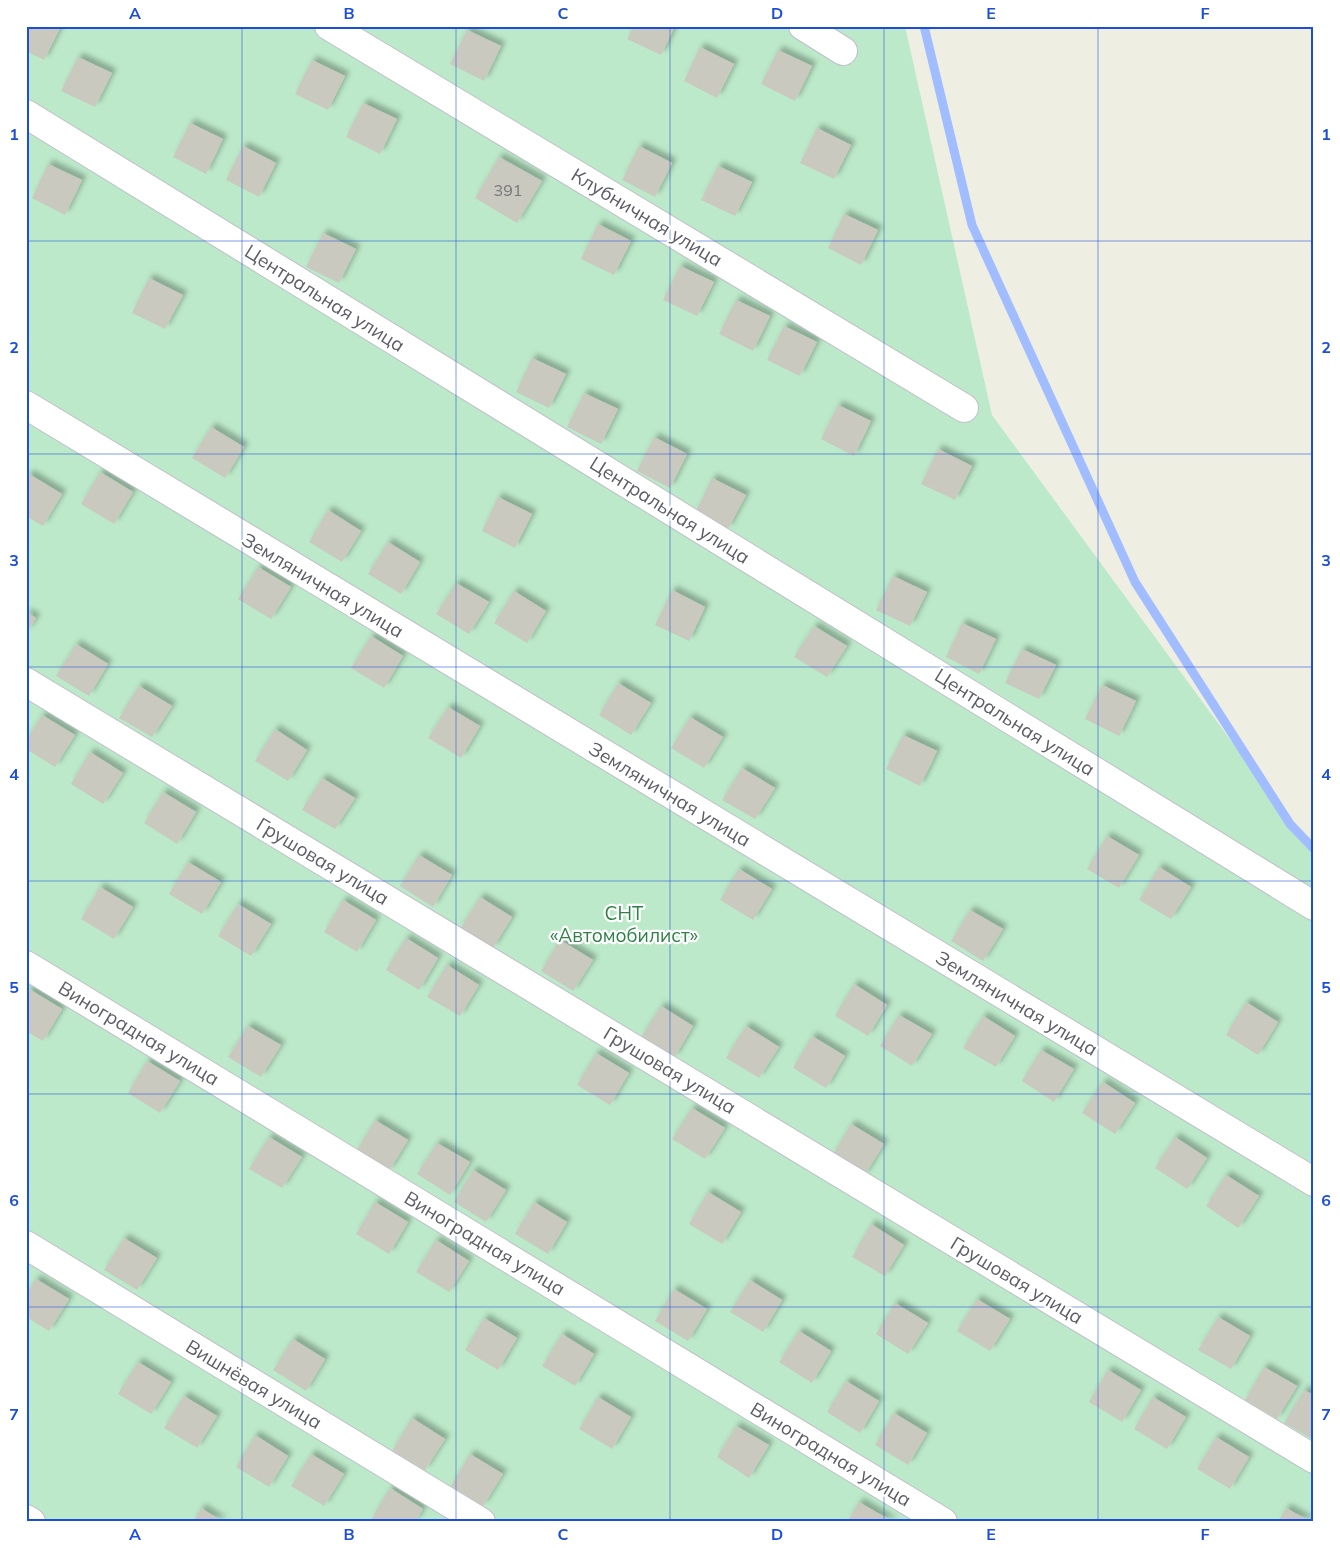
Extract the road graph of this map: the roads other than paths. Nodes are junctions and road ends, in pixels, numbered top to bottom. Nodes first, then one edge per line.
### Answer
1 (329, 26) edge
2 (803, 26) edge
3 (843, 51) dead end
4 (26, 114) edge
5 (26, 406) edge
6 (964, 408) dead end
7 (26, 682) edge
8 (1314, 906) edge
9 (26, 965) edge
10 (1314, 1182) edge
11 (26, 1246) edge
12 (1314, 1459) edge
13 (26, 1519) edge
14 (31, 1522) edge
15 (481, 1522) edge
16 (943, 1522) edge

1 - 6 street, Клубничная улица
2 - 3 street
4 - 8 street, Центральная улица
5 - 10 street, Земляничная улица
7 - 12 street, Грушовая улица
9 - 16 street, Виноградная улица
11 - 15 street, Вишнёвая улица
13 - 14 street

